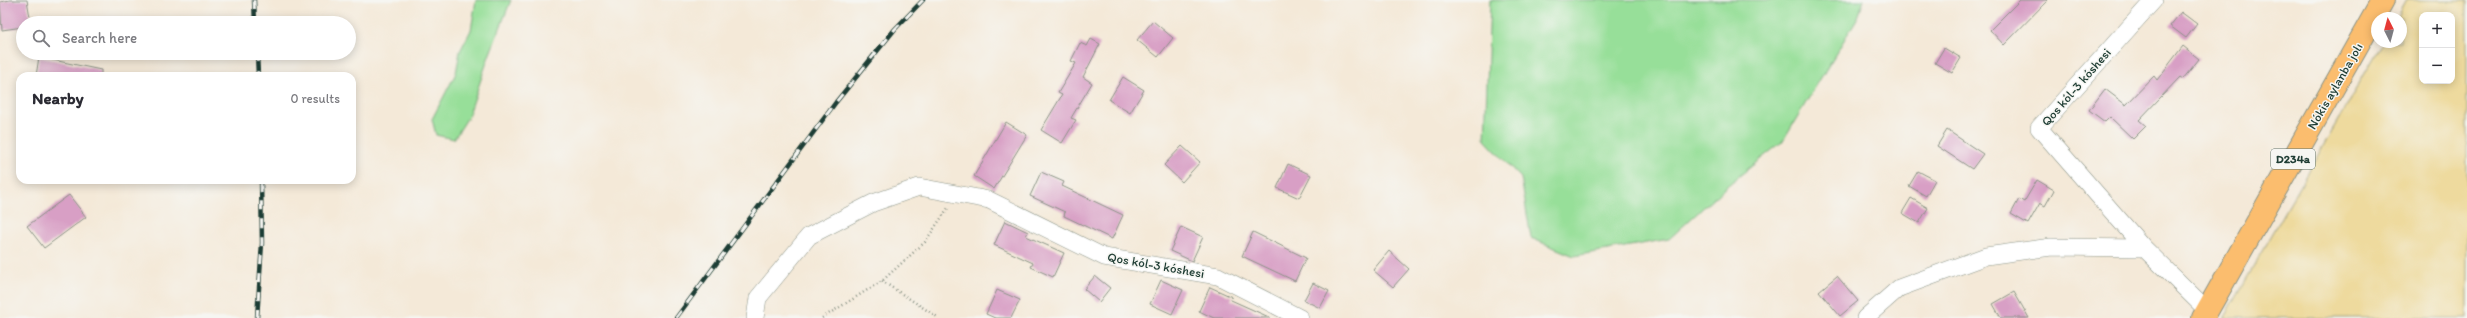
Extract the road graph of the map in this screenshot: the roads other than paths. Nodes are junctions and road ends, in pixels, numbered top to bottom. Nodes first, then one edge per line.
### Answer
1 (2154, 0) edge
2 (2383, 0) edge
3 (2144, 248) junction
4 (2205, 314) edge
5 (755, 318) edge
6 (1300, 318) edge
7 (1865, 318) edge

1 - 3 street, Qos kól-3 kóshesi
2 - 4 main road, Nókis aylanba jolı / D234a
3 - 4 street, Qos kól-3 kóshesi
3 - 7 street
5 - 6 street, Qos kól-3 kóshesi

